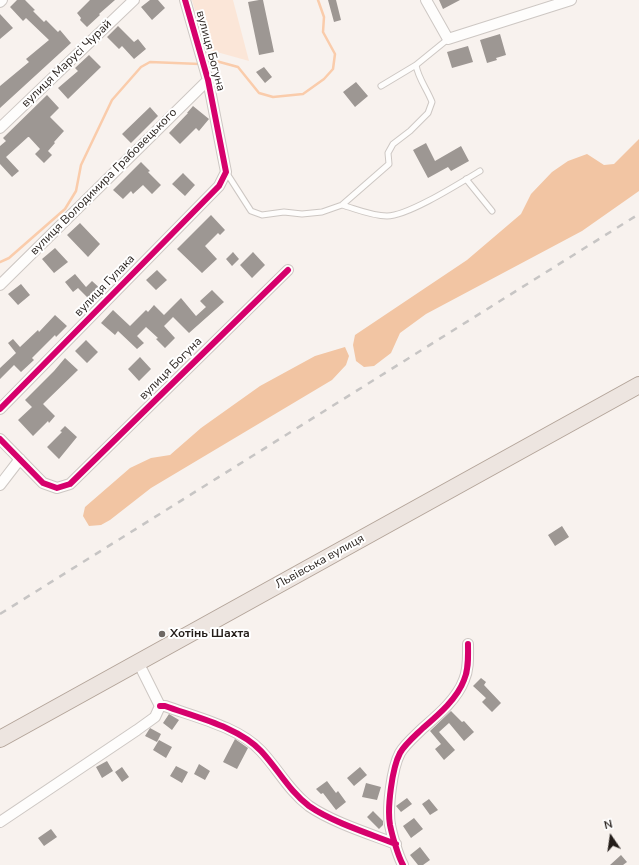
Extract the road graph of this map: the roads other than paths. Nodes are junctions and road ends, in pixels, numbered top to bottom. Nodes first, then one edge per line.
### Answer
1 (134, 0) edge
2 (185, 0) edge
3 (426, 0) edge
4 (571, 0) edge
5 (448, 39) junction
6 (416, 65) junction
7 (208, 80) junction
8 (381, 86) dead end
9 (0, 128) edge
10 (480, 171) dead end
11 (224, 175) junction
12 (466, 179) junction
13 (342, 205) junction
14 (492, 211) dead end
15 (288, 270) dead end
16 (0, 285) edge
17 (639, 384) edge
18 (0, 409) edge
19 (0, 439) edge
20 (20, 459) junction
21 (0, 485) edge
22 (468, 644) dead end
23 (138, 662) junction
24 (160, 706) junction
25 (0, 739) edge
26 (0, 822) edge
27 (396, 844) junction
28 (403, 865) edge

1 - 9 street, вулиця Марусі Чурай
2 - 7 street, вулиця Богуна
3 - 5 street
4 - 5 street
5 - 6 lane
6 - 8 lane
6 - 13 lane
7 - 11 street, вулиця Богуна
7 - 16 street, вулиця Володимира Грабовецького
10 - 12 lane
11 - 13 lane
11 - 18 street, вулиця Гулака
12 - 13 lane
12 - 14 lane
15 - 20 street, вулиця Богуна
17 - 23 main road, Львівська вулиця
19 - 20 street
20 - 21 street
22 - 27 street
23 - 24 street
23 - 25 main road, Львівська вулиця
24 - 26 street
24 - 27 street
27 - 28 street

